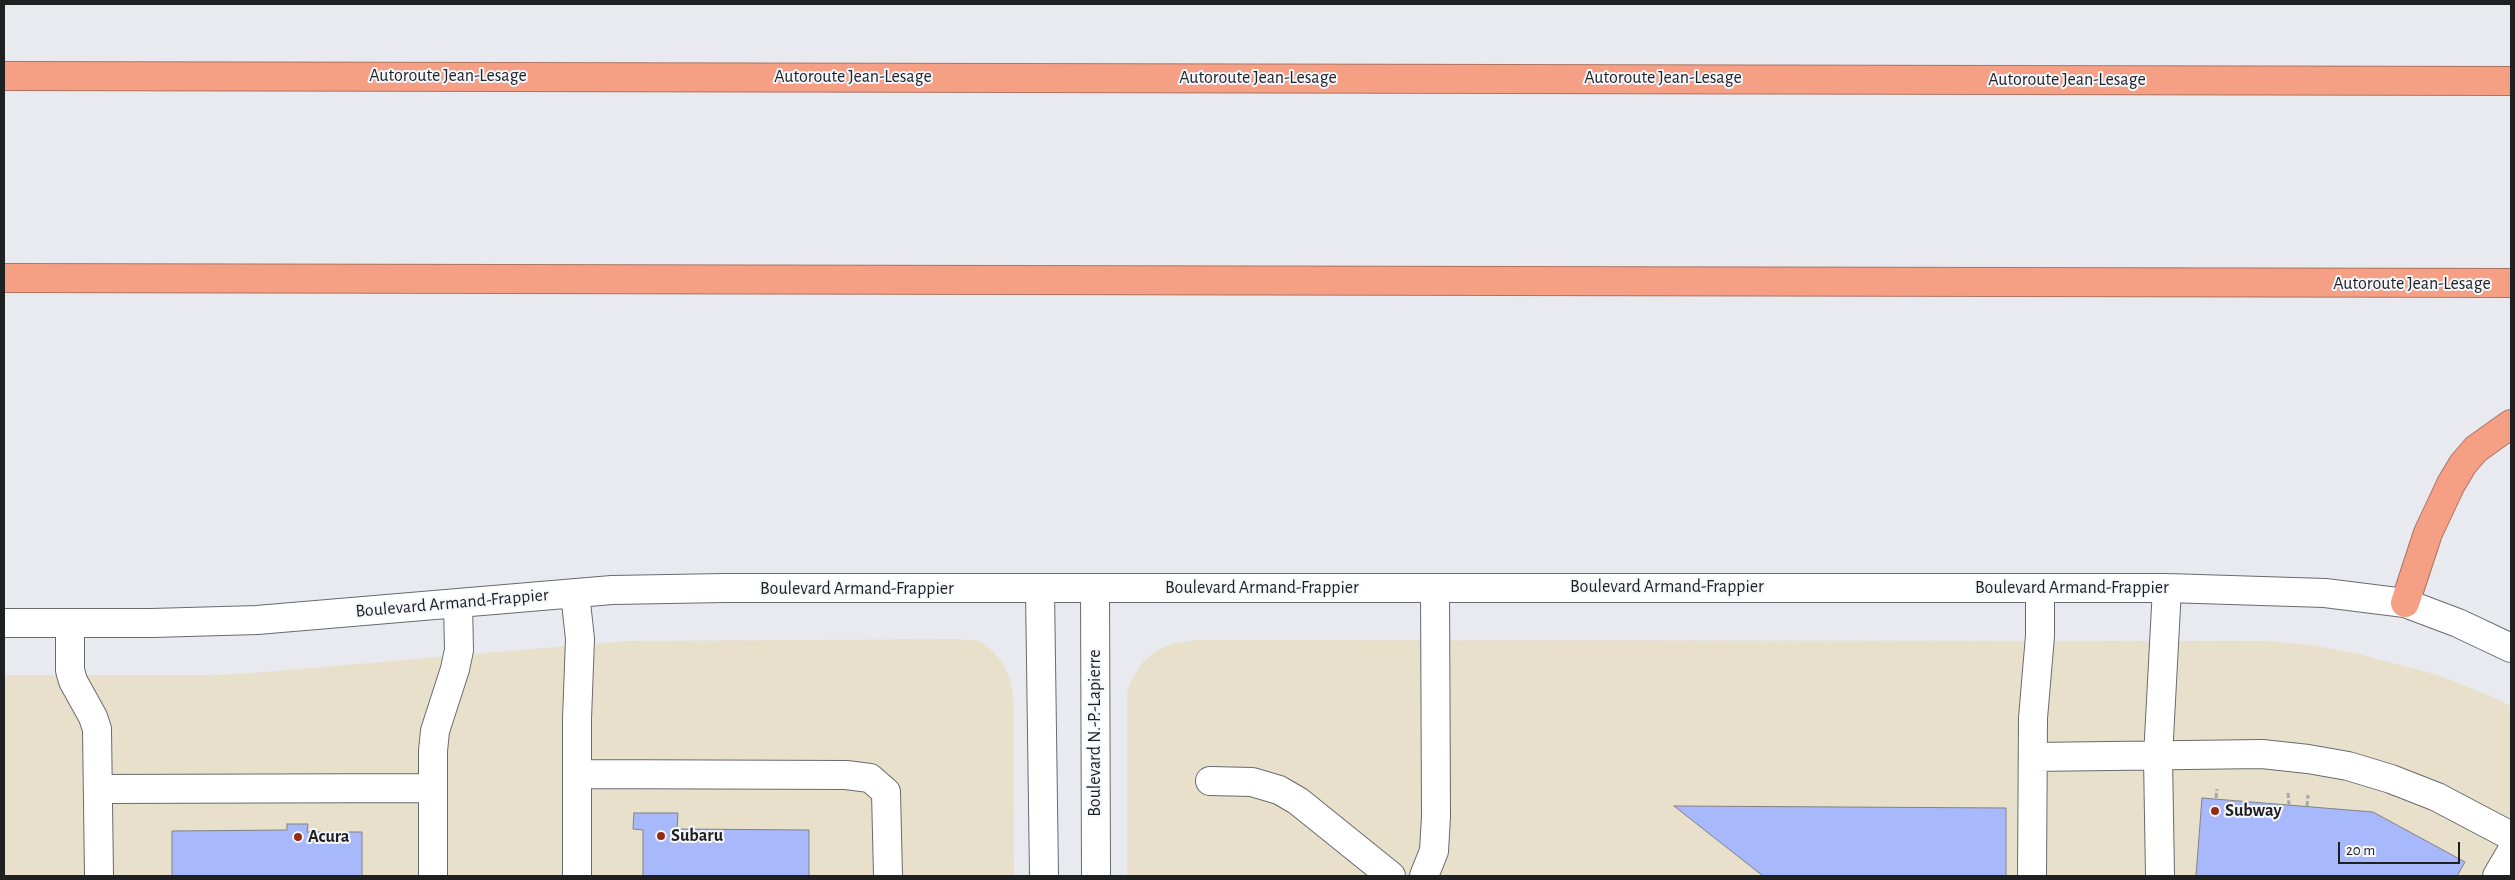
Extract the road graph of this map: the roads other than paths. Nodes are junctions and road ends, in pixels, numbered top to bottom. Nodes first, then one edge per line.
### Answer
1 (4, 76) edge
2 (2511, 81) edge
3 (4, 278) edge
4 (2511, 284) edge
5 (2511, 424) edge
6 (1435, 588) junction
7 (2167, 588) junction
8 (1040, 589) junction
9 (1095, 589) junction
10 (2040, 589) junction
11 (575, 593) junction
12 (2405, 603) junction
13 (458, 604) junction
14 (4, 623) edge
15 (70, 623) junction
16 (2511, 648) edge
17 (2033, 757) junction
18 (2158, 757) junction
19 (578, 774) junction
20 (1210, 780) dead end
21 (433, 788) junction
22 (99, 789) junction
23 (2511, 836) edge
24 (2511, 852) edge
25 (99, 876) edge
26 (433, 876) edge
27 (578, 876) edge
28 (888, 876) edge
29 (1044, 876) edge
30 (1096, 876) edge
31 (1391, 876) edge
32 (1424, 876) edge
33 (2032, 876) edge
34 (2160, 876) edge
35 (2497, 876) edge

1 - 2 highway, Autoroute Jean-Lesage
3 - 4 highway, Autoroute Jean-Lesage
5 - 12 highway
6 - 9 street, Boulevard Armand-Frappier
6 - 10 street, Boulevard Armand-Frappier
6 - 32 street
7 - 10 street, Boulevard Armand-Frappier
7 - 12 street, Boulevard Armand-Frappier
7 - 18 street
8 - 9 street, Boulevard Armand-Frappier
8 - 11 street, Boulevard Armand-Frappier
8 - 29 street
9 - 30 street, Boulevard N.-P.-Lapierre
10 - 17 street
11 - 13 street, Boulevard Armand-Frappier
11 - 19 street
12 - 16 street, Boulevard Armand-Frappier
13 - 15 street, Boulevard Armand-Frappier
13 - 21 street
14 - 15 street, Boulevard Armand-Frappier
15 - 22 street
17 - 18 street
17 - 33 street
18 - 23 street
18 - 34 street
19 - 27 street
19 - 28 street
20 - 31 street
21 - 22 street
21 - 26 street
22 - 25 street
24 - 35 street

